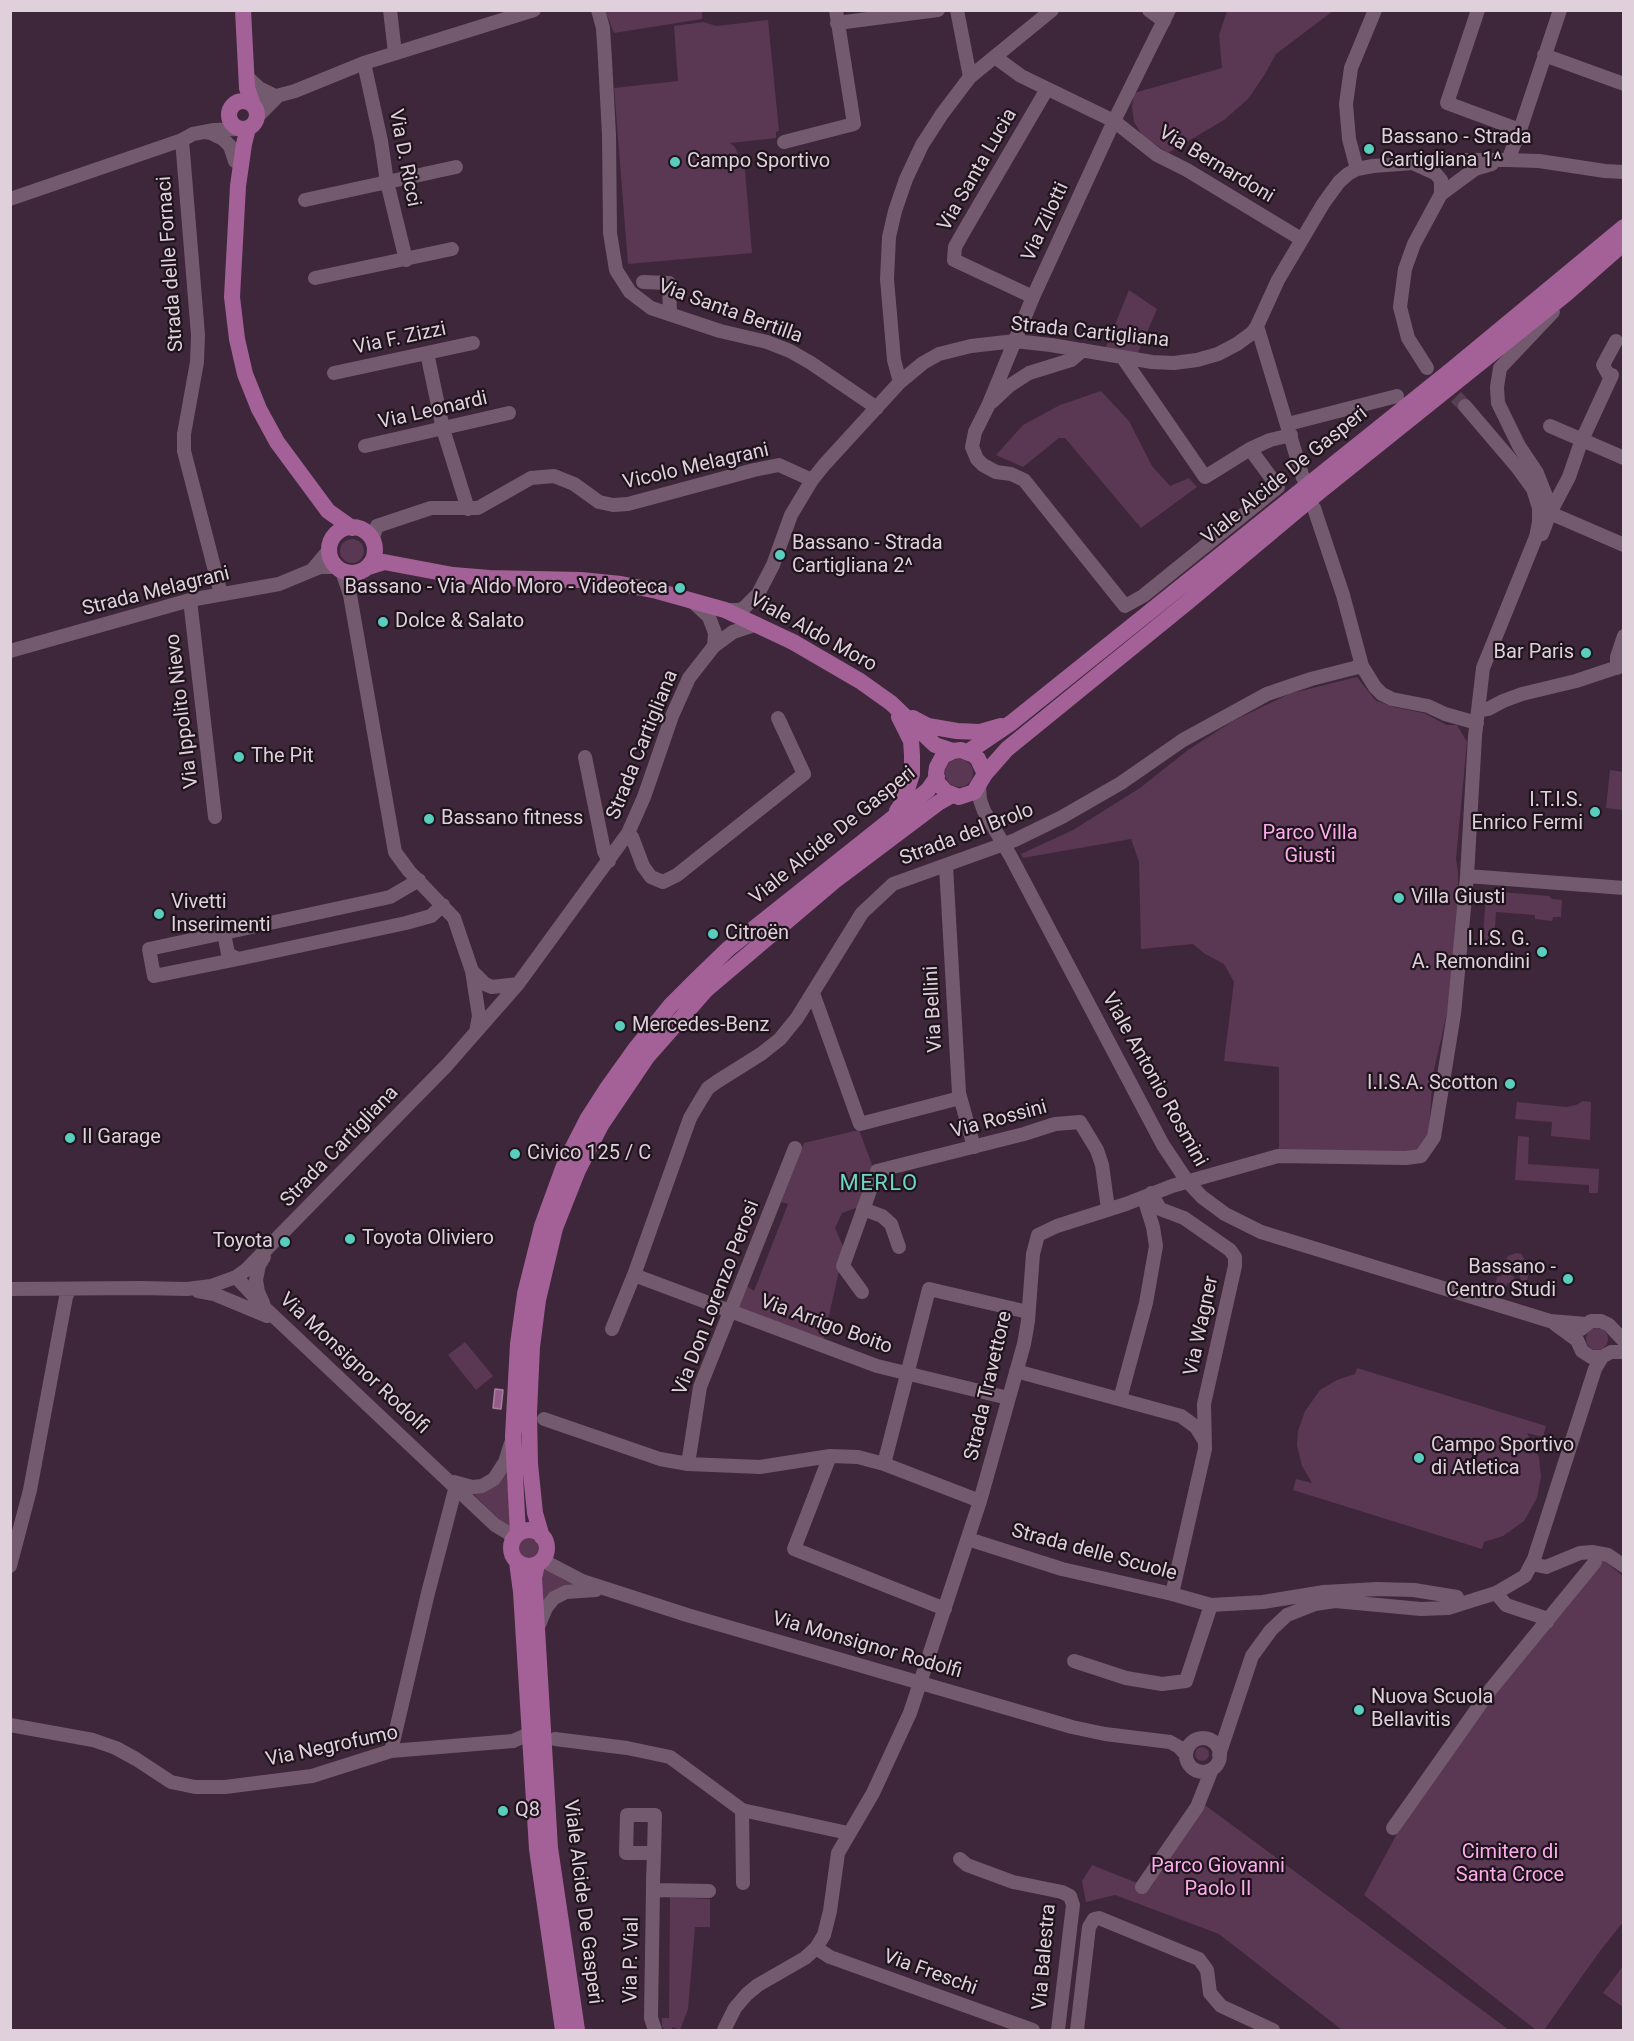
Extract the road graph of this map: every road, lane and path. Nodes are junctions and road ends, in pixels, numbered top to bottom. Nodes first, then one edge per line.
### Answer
1 (243, 10) edge
2 (390, 10) edge
3 (534, 10) edge
4 (598, 10) edge
5 (938, 10) edge
6 (957, 10) edge
7 (1052, 10) edge
8 (1149, 10) edge
9 (1375, 10) edge
10 (1478, 10) edge
11 (1560, 10) edge
12 (1166, 16) edge
13 (837, 17) edge
14 (243, 32) junction
15 (395, 53) junction
16 (1544, 55) junction
17 (995, 57) junction
18 (364, 63) junction
19 (246, 76) junction
20 (970, 77) junction
21 (1623, 84) edge
22 (1047, 89) junction
23 (277, 97) junction
24 (242, 118) junction
25 (1114, 121) junction
26 (1520, 130) junction
27 (209, 131) junction
28 (182, 140) junction
29 (784, 142) dead end
30 (1508, 160) junction
31 (235, 161) junction
32 (1413, 164) junction
33 (456, 167) dead end
34 (1357, 169) junction
35 (1623, 172) edge
36 (387, 182) junction
37 (238, 186) junction
38 (1441, 194) junction
39 (10, 199) edge
40 (305, 200) dead end
41 (1623, 226) edge
42 (1301, 239) junction
43 (1623, 243) edge
44 (452, 249) dead end
45 (406, 260) junction
46 (315, 278) dead end
47 (643, 282) dead end
48 (1566, 294) junction
49 (1033, 297) junction
50 (670, 314) junction
51 (1257, 326) junction
52 (1014, 341) junction
53 (1616, 341) dead end
54 (473, 343) dead end
55 (1083, 351) junction
56 (427, 353) junction
57 (1124, 358) junction
58 (1427, 368) dead end
59 (334, 373) dead end
60 (1618, 377) edge
61 (900, 382) junction
62 (1397, 396) dead end
63 (988, 406) junction
64 (1465, 406) tunnel mouth
65 (877, 408) junction
66 (509, 413) dead end
67 (1550, 426) dead end
68 (443, 429) junction
69 (1289, 430) junction
70 (1581, 442) junction
71 (365, 446) dead end
72 (1250, 449) junction
73 (1623, 459) edge
74 (1537, 473) junction
75 (1569, 477) junction
76 (1303, 478) dead end
77 (812, 480) junction
78 (316, 498) junction
79 (468, 508) junction
80 (1314, 508) dead end
81 (1550, 513) junction
82 (389, 522) junction
83 (354, 528) junction
84 (373, 543) junction
85 (1623, 545) edge
86 (329, 546) junction
87 (415, 566) junction
88 (351, 569) junction
89 (311, 571) junction
90 (221, 594) junction
91 (758, 594) junction
92 (189, 600) junction
93 (691, 601) junction
94 (725, 610) junction
95 (763, 626) junction
96 (1623, 636) edge
97 (714, 646) junction
98 (10, 651) edge
99 (1362, 666) junction
100 (1620, 666) edge
101 (1483, 668) junction
102 (896, 708) junction
103 (1478, 717) junction
104 (778, 718) dead end
105 (1011, 723) junction
106 (926, 736) junction
107 (961, 751) junction
108 (585, 757) dead end
109 (937, 772) junction
110 (982, 780) junction
111 (956, 796) junction
112 (984, 811) junction
113 (893, 816) junction
114 (215, 817) dead end
115 (628, 833) junction
116 (1003, 844) junction
117 (609, 861) junction
118 (946, 866) junction
119 (1467, 876) junction
120 (419, 880) junction
121 (1623, 888) edge
122 (443, 905) junction
123 (224, 933) junction
124 (238, 959) junction
125 (518, 984) junction
126 (480, 988) junction
127 (813, 993) junction
128 (498, 1008) junction
129 (476, 1033) junction
130 (960, 1098) junction
131 (974, 1147) junction
132 (795, 1148) dead end
133 (1186, 1181) junction
134 (1147, 1196) junction
135 (864, 1209) junction
136 (1108, 1209) junction
137 (1176, 1214) junction
138 (1156, 1246) junction
139 (899, 1247) dead end
140 (268, 1250) junction
141 (634, 1275) junction
142 (236, 1277) junction
143 (10, 1289) edge
144 (187, 1289) junction
145 (69, 1290) junction
146 (862, 1292) dead end
147 (266, 1309) junction
148 (731, 1311) junction
149 (1028, 1312) junction
150 (278, 1321) junction
151 (1551, 1321) junction
152 (1586, 1324) junction
153 (612, 1329) dead end
154 (1619, 1337) edge
155 (1580, 1345) junction
156 (1612, 1354) edge
157 (1016, 1371) junction
158 (907, 1374) junction
159 (1588, 1393) junction
160 (1008, 1398) junction
161 (1120, 1399) junction
162 (1204, 1404) junction
163 (1180, 1416) junction
164 (544, 1419) dead end
165 (513, 1436) junction
166 (1205, 1441) junction
167 (831, 1456) junction
168 (688, 1464) junction
169 (884, 1464) junction
170 (451, 1482) junction
171 (980, 1501) junction
172 (968, 1539) junction
173 (515, 1546) junction
174 (542, 1552) junction
175 (1594, 1562) dead end
176 (1532, 1564) junction
177 (10, 1566) edge
178 (1623, 1566) edge
179 (1371, 1589) junction
180 (607, 1590) junction
181 (1496, 1593) junction
182 (1172, 1594) junction
183 (1457, 1597) dead end
184 (1263, 1602) junction
185 (1211, 1605) junction
186 (1376, 1605) junction
187 (945, 1609) junction
188 (1279, 1622) junction
189 (1547, 1622) junction
190 (537, 1629) junction
191 (1074, 1661) dead end
192 (919, 1681) junction
193 (10, 1725) edge
194 (1228, 1728) junction
195 (529, 1734) junction
196 (555, 1739) dead end
197 (1160, 1740) junction
198 (1199, 1740) junction
199 (391, 1751) junction
200 (1186, 1755) junction
201 (1219, 1755) junction
202 (1192, 1768) junction
203 (1212, 1768) junction
204 (1201, 1796) junction
205 (742, 1810) junction
206 (1393, 1828) dead end
207 (848, 1833) junction
208 (654, 1854) dead end
209 (960, 1859) dead end
210 (743, 1883) dead end
211 (1142, 1887) dead end
212 (653, 1890) junction
213 (709, 1891) dead end
214 (816, 1948) junction
215 (563, 2031) edge
216 (577, 2031) edge
217 (655, 2031) edge
218 (724, 2031) edge
219 (1033, 2031) edge
220 (1058, 2031) edge
221 (1077, 2031) edge
222 (1273, 2031) edge

1 - 14 main road, Viale Aldo Moro
2 - 15 street
3 - 15 street
4 - 50 street, Via Santa Bertilla
5 - 13 street
6 - 20 street
7 - 17 street
8 - 12 street
9 - 34 street
10 - 26 street
11 - 16 street
12 - 25 street, Via Zilotti
13 - 29 street
14 - 19 main road, Viale Aldo Moro
14 - 24 main road, Viale Aldo Moro
15 - 18 street
16 - 21 street
16 - 26 street
17 - 20 street
17 - 22 street
18 - 23 street
18 - 36 street, Via D. Ricci
19 - 23 street
19 - 24 main road, Viale Aldo Moro
20 - 61 street
22 - 25 street
22 - 49 street, Via Santa Lucia
23 - 24 street
24 - 27 street
24 - 31 main road, Viale Aldo Moro
24 - 37 main road, Viale Aldo Moro
25 - 42 street, Via Bernardoni
25 - 49 street, Via Zilotti
26 - 30 street
27 - 28 street
27 - 31 street, Viale Aldo Moro
28 - 39 street
28 - 90 street, Strada delle Fornaci
30 - 32 street
30 - 35 street
30 - 38 street
31 - 37 main road, Viale Aldo Moro
32 - 34 street
32 - 38 street
33 - 36 street
34 - 42 street, Strada Cartigliana
36 - 40 street
36 - 45 street, Via D. Ricci
37 - 78 main road, Viale Aldo Moro
38 - 58 street
41 - 105 main road, Viale Alcide De Gasperi
42 - 51 street, Strada Cartigliana
43 - 48 main road, Viale Alcide De Gasperi
44 - 45 street
45 - 46 street
47 - 50 street
48 - 74 street
48 - 110 main road, Viale Alcide De Gasperi
49 - 52 street, Via Zilotti
50 - 65 street, Via Santa Bertilla
51 - 57 street, Strada Cartigliana
51 - 69 street
52 - 55 street, Strada Cartigliana
52 - 61 street, Strada Cartigliana
52 - 63 street, Via Zilotti
53 - 60 street
54 - 56 street, Via F. Zizzi
55 - 57 street, Strada Cartigliana
55 - 63 street
56 - 59 street, Via F. Zizzi
56 - 68 street
57 - 72 street
60 - 70 street
61 - 65 street, Strada Cartigliana
62 - 69 street
63 - 72 street, Via Zilotti
64 - 101 street
65 - 77 street, Strada Cartigliana
66 - 68 street, Via Leonardi
67 - 70 street
68 - 71 street, Via Leonardi
68 - 79 street
69 - 72 street
69 - 76 street
70 - 73 street
70 - 75 street
74 - 75 street
74 - 81 street
75 - 81 street
77 - 79 street, Vicolo Melagrani
77 - 91 street, Strada Cartigliana
78 - 83 main road, Viale Aldo Moro
78 - 86 main road, Viale Aldo Moro
79 - 82 street, Vicolo Melagrani
80 - 99 street
81 - 85 street
81 - 101 street
82 - 83 street, Vicolo Melagrani
82 - 84 street, Vicolo Melagrani
83 - 84 main road, Viale Aldo Moro
83 - 86 main road
84 - 87 main road, Viale Aldo Moro
84 - 88 main road
86 - 88 main road, Viale Aldo Moro
86 - 89 street, Strada Melagrani
87 - 88 main road, Viale Aldo Moro
87 - 93 main road, Viale Aldo Moro
88 - 89 street, Strada Melagrani
88 - 120 street
89 - 90 street, Strada Melagrani
90 - 92 street, Strada Melagrani
91 - 94 street, Strada Cartigliana
91 - 95 street
92 - 98 street, Strada Melagrani
92 - 114 street, Via Ippolito Nievo
93 - 94 main road, Viale Aldo Moro
93 - 97 street
94 - 95 main road, Viale Aldo Moro
95 - 97 street, Strada Cartigliana
95 - 102 main road, Viale Aldo Moro
96 - 100 street
97 - 115 street, Strada Cartigliana
99 - 103 street
99 - 116 street, Strada del Brolo
100 - 103 street
101 - 103 street, Strada Travettore
102 - 105 main road
102 - 106 main road, Viale Aldo Moro
102 - 113 main road
103 - 119 street, Strada Travettore
104 - 115 street
105 - 107 main road, Viale Alcide De Gasperi
106 - 107 main road, Viale Aldo Moro
106 - 109 main road, Viale Aldo Moro
107 - 109 main road, Viale Alcide De Gasperi
107 - 110 main road
108 - 117 street, Strada Cartigliana
109 - 111 main road, Viale Alcide De Gasperi
109 - 113 main road, Viale Alcide De Gasperi
110 - 111 main road, Viale Alcide De Gasperi
110 - 112 street, Viale Antonio Rosmini
111 - 112 street
111 - 174 main road, Viale Alcide De Gasperi
112 - 116 street, Viale Antonio Rosmini
113 - 165 main road, Viale Alcide De Gasperi
115 - 117 street, Strada Cartigliana
116 - 118 street, Strada del Brolo
116 - 133 street, Viale Antonio Rosmini
117 - 125 street, Strada Cartigliana
118 - 127 street, Strada del Brolo
118 - 130 street, Via Bellini
119 - 121 street
119 - 133 street, Strada Travettore
120 - 122 street
120 - 123 street
122 - 124 street
122 - 126 street
123 - 124 street
123 - 124 street
125 - 126 street
125 - 128 street, Strada Cartigliana
126 - 128 street
126 - 129 street
127 - 130 street
127 - 141 street, Strada del Brolo
128 - 129 street, Strada Cartigliana
129 - 140 street, Strada Cartigliana
130 - 131 street, Via Bellini
131 - 135 street, Via Rossini
131 - 136 street, Via Rossini
132 - 148 street, Via Don Lorenzo Perosi
133 - 134 street, Strada Travettore
133 - 151 street, Viale Antonio Rosmini
134 - 136 street, Strada Travettore
134 - 137 street, Via Wagner
134 - 138 street
135 - 139 street
135 - 146 street, Via Rossini
136 - 149 street, Strada Travettore
137 - 138 street
137 - 162 street, Via Wagner
138 - 161 street
140 - 142 street, Strada Cartigliana
140 - 147 street
141 - 148 street, Via Arrigo Boito
141 - 153 street, Strada del Brolo
142 - 144 street, Strada Cartigliana
142 - 147 street, Via Monsignor Rodolfi
143 - 145 street, Strada Cartigliana
144 - 145 street, Strada Cartigliana
144 - 150 street
145 - 177 street
147 - 150 street, Via Monsignor Rodolfi
148 - 158 street, Via Arrigo Boito
148 - 168 street, Via Don Lorenzo Perosi
149 - 157 street, Strada Travettore
149 - 158 street
150 - 170 street, Via Monsignor Rodolfi
151 - 152 street, Viale Antonio Rosmini
151 - 155 street, Viale Antonio Rosmini
152 - 154 street, Viale Antonio Rosmini
152 - 155 street
154 - 156 street, Viale Antonio Rosmini
155 - 156 street, Viale Antonio Rosmini
155 - 159 street
156 - 159 street
157 - 160 street, Strada Travettore
157 - 161 street
158 - 160 street, Via Arrigo Boito
158 - 169 street
159 - 176 street
160 - 171 street, Strada Travettore
161 - 163 street
162 - 163 street, Via Wagner
162 - 166 street, Via Wagner
163 - 166 street
164 - 168 street
165 - 170 street, Via Monsignor Rodolfi
165 - 173 main road, Viale Alcide De Gasperi
166 - 182 street, Via Wagner
167 - 168 street
167 - 169 street
167 - 187 street
169 - 171 street
170 - 173 street, Via Monsignor Rodolfi
170 - 199 street
171 - 172 street, Strada Travettore
172 - 182 street, Strada delle Scuole
172 - 187 street, Strada Travettore
173 - 174 main road
173 - 174 main road
173 - 195 main road, Viale Alcide De Gasperi
174 - 180 street, Via Monsignor Rodolfi
174 - 190 main road, Viale Alcide De Gasperi
175 - 189 street
176 - 178 street
176 - 181 street
179 - 183 street, Strada delle Scuole
179 - 184 street, Strada delle Scuole
179 - 186 street
180 - 190 street
180 - 192 street, Via Monsignor Rodolfi
181 - 186 street
181 - 189 street
182 - 185 street, Strada delle Scuole
184 - 185 street, Strada delle Scuole
184 - 188 street
185 - 191 street
186 - 188 street
187 - 192 street, Strada Travettore
188 - 194 street
189 - 206 street
190 - 216 main road, Viale Alcide De Gasperi
192 - 197 street, Via Monsignor Rodolfi
192 - 207 street, Strada Travettore
193 - 199 street, Via Negrofumo
194 - 198 street, Via Monsignor Rodolfi
194 - 201 street
195 - 199 street, Via Negrofumo
195 - 215 main road, Viale Alcide De Gasperi
196 - 205 street
197 - 198 street, Via Monsignor Rodolfi
197 - 200 street, Via Monsignor Rodolfi
198 - 200 street
198 - 201 street
200 - 202 street
201 - 203 street
202 - 203 street
202 - 204 street
203 - 204 street
204 - 211 street
205 - 207 street
205 - 210 street
207 - 214 street, Strada Travettore
208 - 212 street, Via P. Vial
209 - 220 street, Via Balestra
212 - 213 street, Via P. Vial
212 - 217 street, Via P. Vial
214 - 218 street
214 - 219 street, Via Freschi
221 - 222 street

